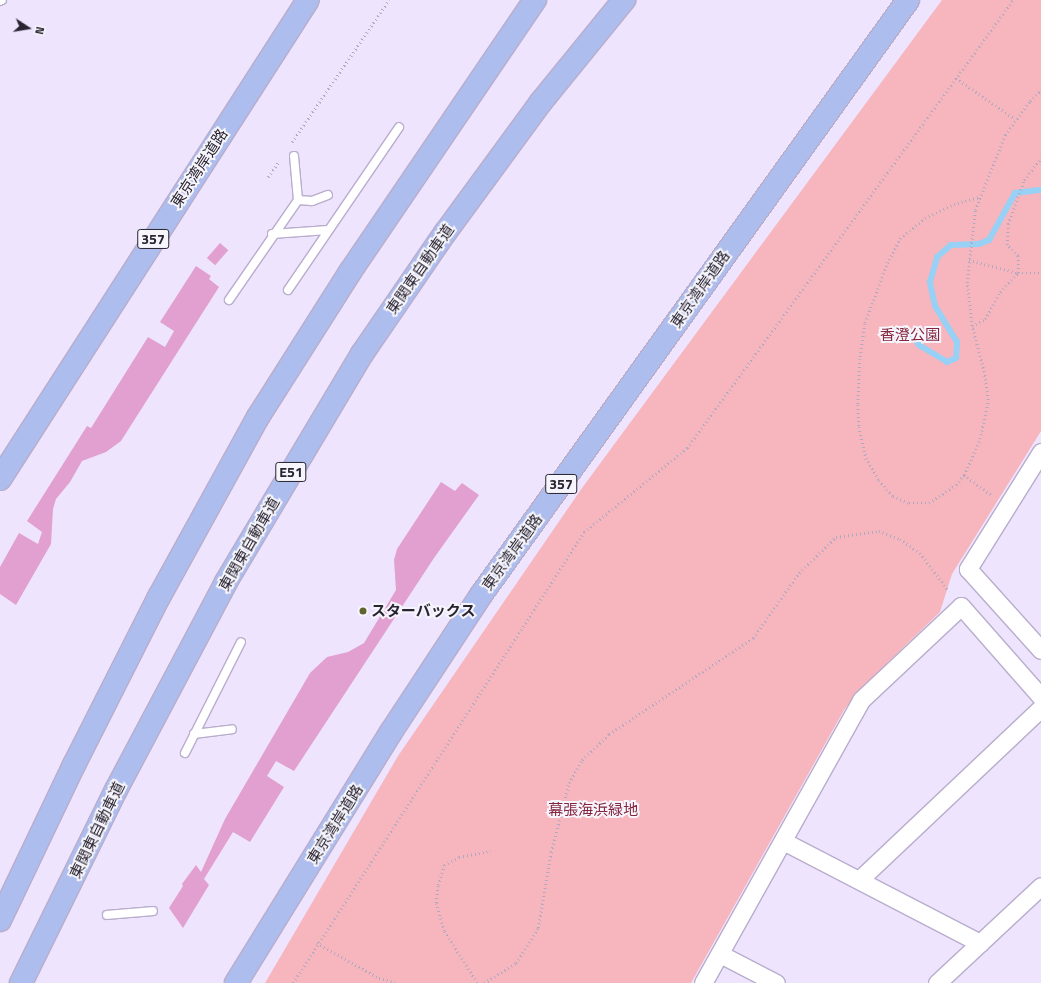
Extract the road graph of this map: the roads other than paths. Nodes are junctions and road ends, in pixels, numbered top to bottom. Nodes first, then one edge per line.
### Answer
1 (308, 0) edge
2 (535, 0) edge
3 (624, 0) edge
4 (908, 0) edge
5 (399, 126) dead end
6 (294, 156) dead end
7 (328, 195) dead end
8 (298, 200) junction
9 (328, 230) junction
10 (272, 234) junction
11 (288, 290) dead end
12 (229, 300) dead end
13 (1040, 458) edge
14 (0, 479) edge
15 (241, 642) dead end
16 (1041, 650) edge
17 (1041, 697) edge
18 (1041, 708) edge
19 (232, 729) dead end
20 (194, 734) junction
21 (185, 753) dead end
22 (783, 841) junction
23 (859, 880) junction
24 (1041, 886) edge
25 (153, 911) dead end
26 (107, 915) dead end
27 (0, 920) edge
28 (980, 943) junction
29 (720, 954) junction
30 (22, 983) edge
31 (236, 983) edge
32 (703, 983) edge
33 (776, 983) edge
34 (937, 983) edge

1 - 14 highway, 東京湾岸道路 / 357
2 - 27 highway
3 - 30 highway, 東関東自動車道 / E51
4 - 31 highway, 東京湾岸道路 / 357
5 - 9 lane
6 - 8 lane
7 - 8 lane
8 - 10 lane
9 - 10 lane
9 - 11 lane
10 - 12 lane
13 - 16 street
15 - 20 lane
17 - 22 street
18 - 23 street
19 - 20 lane
20 - 21 lane
22 - 23 street
22 - 29 street
23 - 28 street
24 - 28 street
25 - 26 lane
28 - 34 street
29 - 32 street
29 - 33 street

